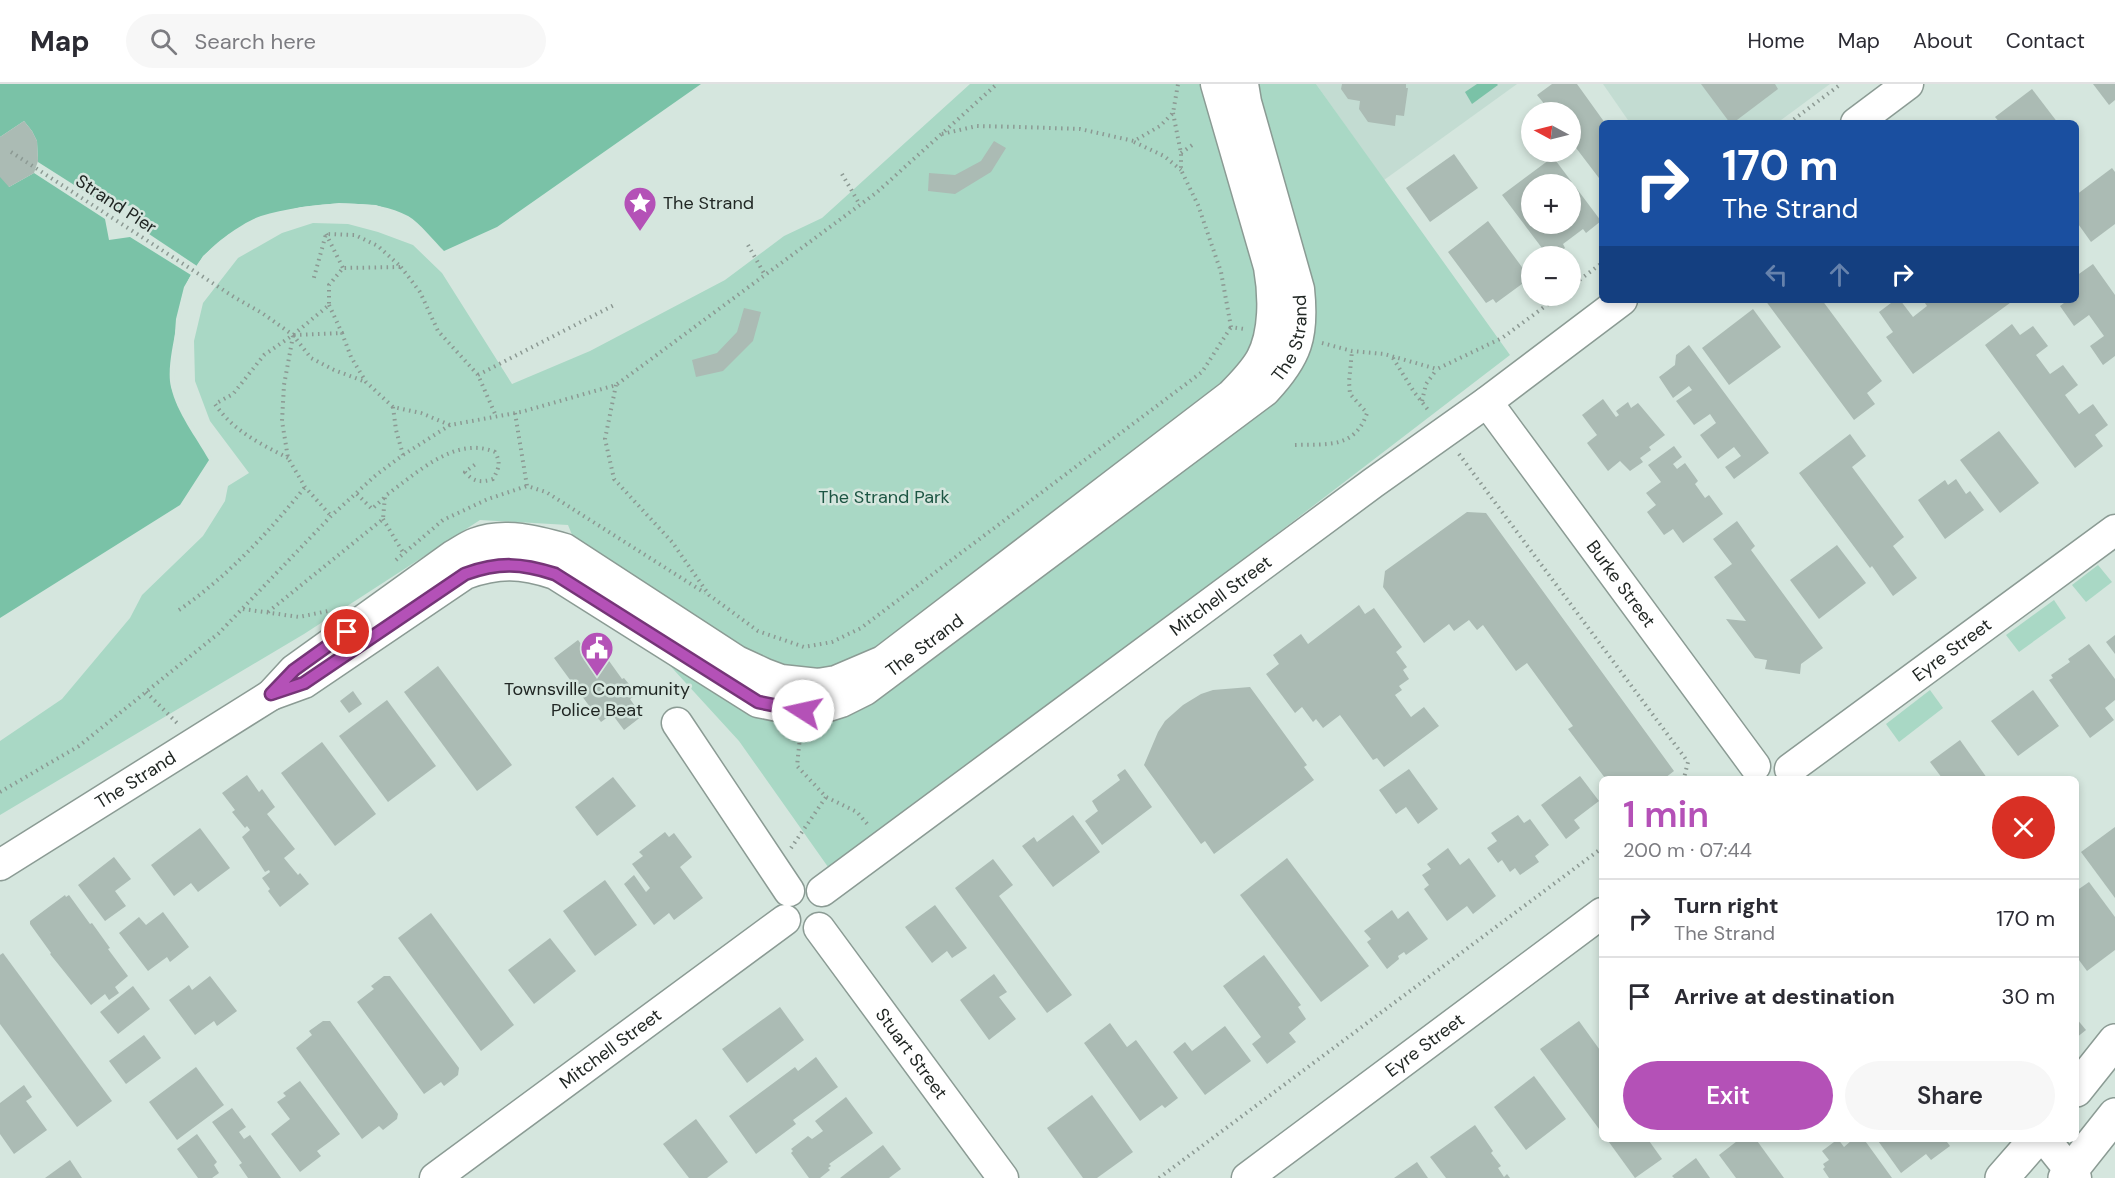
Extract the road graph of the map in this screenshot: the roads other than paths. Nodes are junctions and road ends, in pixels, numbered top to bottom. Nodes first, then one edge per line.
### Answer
1 (1216, 84) edge
2 (1243, 84) edge
3 (1908, 84) edge
4 (1860, 120) edge
5 (1618, 303) edge
6 (1487, 402) junction
7 (2115, 530) edge
8 (803, 697) junction
9 (677, 723) dead end
10 (1751, 772) edge
11 (1792, 774) edge
12 (0, 865) edge
13 (822, 891) junction
14 (783, 894) junction
15 (1599, 915) edge
16 (819, 928) junction
17 (2115, 1041) edge
18 (2079, 1086) edge
19 (2115, 1115) edge
20 (2034, 1142) edge
21 (2047, 1142) edge
22 (2071, 1176) edge
23 (435, 1178) edge
24 (1003, 1178) edge
25 (1247, 1178) edge
26 (2002, 1178) edge

1 - 8 street, The Strand
2 - 8 street, The Strand
3 - 4 street
5 - 6 street, Mitchell Street
6 - 10 street, Burke Street
6 - 13 street, Mitchell Street
7 - 11 street, Eyre Street
8 - 12 street, The Strand
9 - 14 street
10 - 11 street
13 - 14 street
13 - 16 street
14 - 16 street
14 - 23 street, Mitchell Street
15 - 25 street, Eyre Street
16 - 24 street, Stuart Street
17 - 18 main road
19 - 22 main road
20 - 26 main road
21 - 22 street

